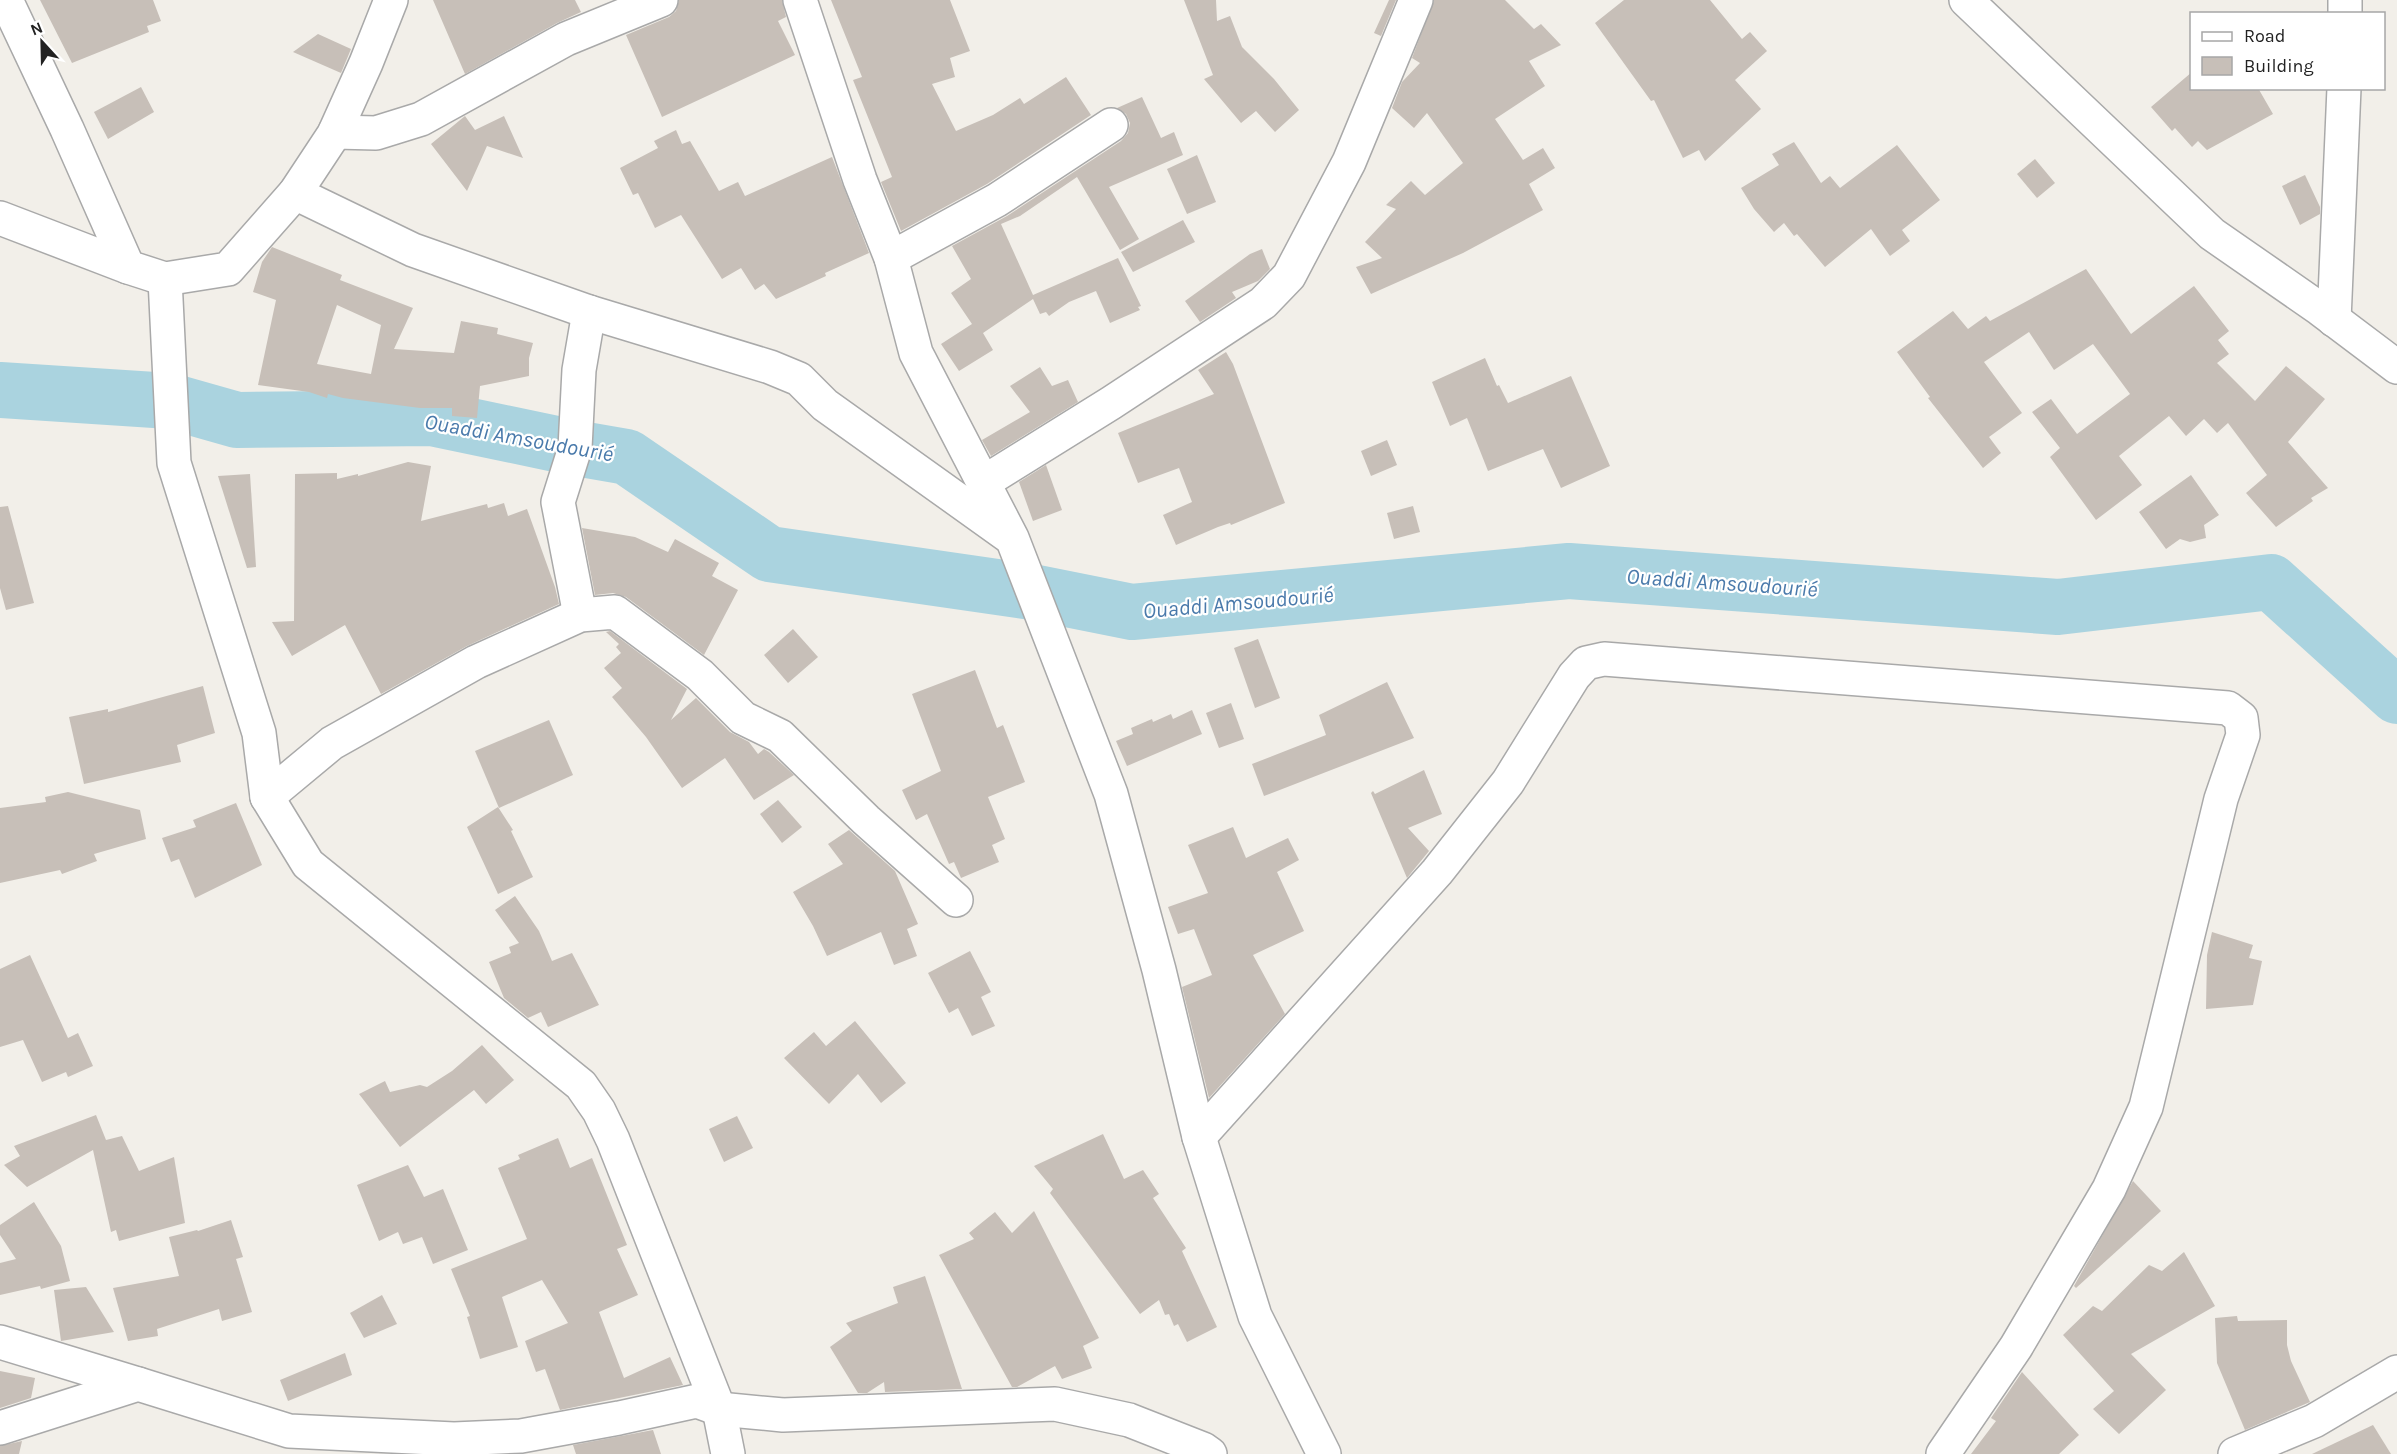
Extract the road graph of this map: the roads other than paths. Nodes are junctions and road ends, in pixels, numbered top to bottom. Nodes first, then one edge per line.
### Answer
1 (6, 0) edge
2 (391, 0) edge
3 (661, 0) edge
4 (800, 0) edge
5 (1416, 0) edge
6 (1966, 0) edge
7 (2344, 90) edge
8 (1110, 125) dead end
9 (335, 132) junction
10 (295, 193) junction
11 (0, 218) edge
12 (891, 258) junction
13 (128, 267) junction
14 (165, 279) junction
15 (589, 312) junction
16 (2334, 320) junction
17 (2397, 367) edge
18 (984, 482) junction
19 (1012, 538) junction
20 (580, 615) junction
21 (267, 797) junction
22 (956, 900) dead end
23 (1199, 1137) junction
24 (0, 1342) edge
25 (2397, 1372) edge
26 (138, 1384) junction
27 (719, 1409) junction
28 (0, 1428) edge
29 (728, 1454) edge
30 (1210, 1454) edge
31 (1324, 1454) edge
32 (1943, 1454) edge
33 (2235, 1454) edge

1 - 13 street
2 - 9 street
3 - 9 street
4 - 12 street
5 - 18 street
6 - 16 street
7 - 16 street
8 - 12 street
9 - 10 street
10 - 14 street
10 - 15 street
11 - 13 street
12 - 18 street
13 - 14 street
14 - 21 street
15 - 19 street
15 - 20 street
16 - 17 street
18 - 19 street
19 - 23 street
20 - 21 street
20 - 22 street
21 - 27 street
23 - 31 street
23 - 32 street
24 - 26 street
25 - 33 street
26 - 27 street
26 - 28 street
27 - 29 street
27 - 30 street

